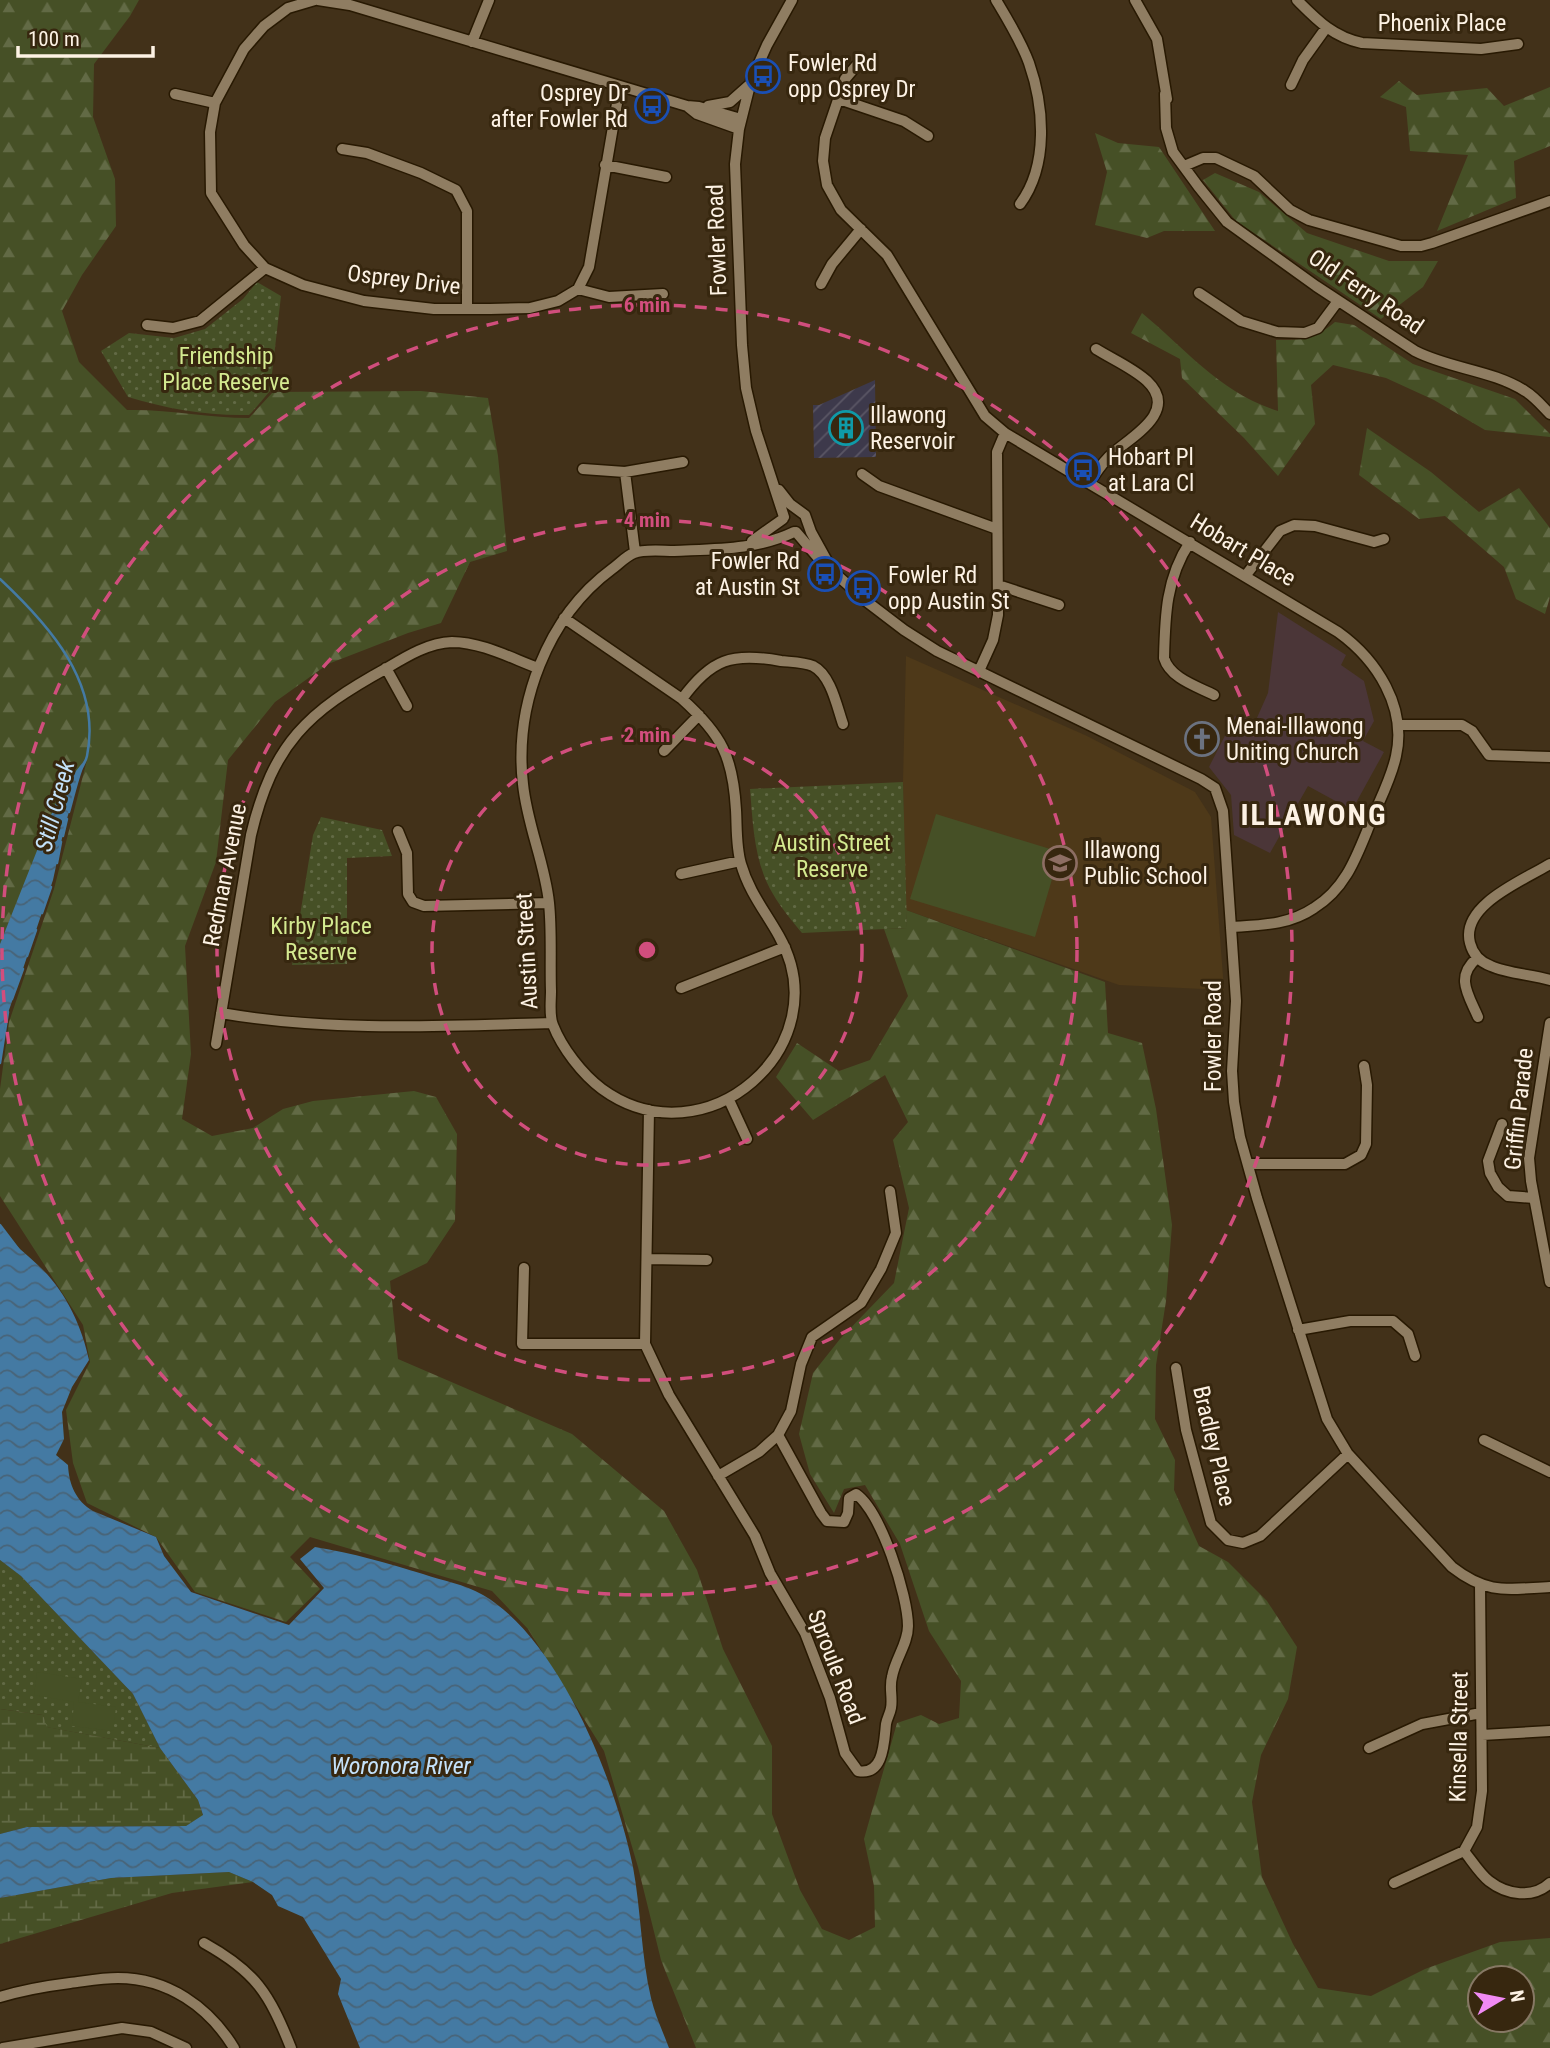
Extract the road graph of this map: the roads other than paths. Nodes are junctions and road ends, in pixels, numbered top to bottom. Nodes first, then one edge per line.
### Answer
1 (316, 0) edge
2 (489, 0) edge
3 (792, 0) edge
4 (996, 0) edge
5 (1135, 0) edge
6 (1297, 0) edge
7 (339, 2) edge
8 (1326, 28) junction
9 (472, 43) junction
10 (1518, 44) dead end
11 (856, 66) dead end
12 (751, 81) junction
13 (1291, 85) dead end
14 (620, 86) junction
15 (175, 94) dead end
16 (839, 99) junction
17 (215, 103) junction
18 (687, 106) junction
19 (699, 107) junction
20 (740, 124) junction
21 (928, 136) dead end
22 (342, 149) dead end
23 (606, 165) junction
24 (1184, 166) junction
25 (666, 177) dead end
26 (1550, 201) edge
27 (1020, 204) dead end
28 (861, 229) junction
29 (265, 268) junction
30 (821, 284) dead end
31 (578, 289) junction
32 (1199, 293) dead end
33 (663, 294) dead end
34 (1338, 301) junction
35 (467, 309) junction
36 (147, 325) dead end
37 (1096, 349) dead end
38 (1550, 414) edge
39 (1005, 433) junction
40 (683, 462) dead end
41 (583, 469) dead end
42 (625, 472) junction
43 (862, 474) dead end
44 (1089, 483) junction
45 (775, 485) junction
46 (798, 509) junction
47 (784, 518) junction
48 (807, 520) junction
49 (997, 529) junction
50 (795, 532) junction
51 (1384, 539) dead end
52 (1190, 542) junction
53 (747, 545) junction
54 (635, 552) junction
55 (831, 567) junction
56 (1246, 575) junction
57 (998, 585) junction
58 (1059, 605) dead end
59 (564, 618) junction
60 (386, 668) junction
61 (538, 668) junction
62 (979, 671) junction
63 (1214, 695) dead end
64 (682, 699) junction
65 (407, 706) dead end
66 (699, 715) junction
67 (843, 724) dead end
68 (1398, 725) junction
69 (664, 751) dead end
70 (1550, 757) edge
71 (398, 831) dead end
72 (740, 860) junction
73 (1550, 864) edge
74 (681, 874) dead end
75 (549, 903) junction
76 (1232, 927) junction
77 (785, 947) junction
78 (1477, 958) junction
79 (1550, 980) edge
80 (681, 988) dead end
81 (221, 1013) junction
82 (1478, 1017) dead end
83 (551, 1023) junction
84 (1550, 1023) edge
85 (216, 1044) dead end
86 (1364, 1066) dead end
87 (729, 1100) junction
88 (649, 1110) junction
89 (1502, 1124) dead end
90 (747, 1139) dead end
91 (1248, 1164) junction
92 (890, 1191) dead end
93 (1534, 1198) junction
94 (648, 1259) junction
95 (707, 1260) dead end
96 (524, 1268) dead end
97 (1550, 1282) edge
98 (1298, 1330) junction
99 (645, 1344) junction
100 (1415, 1356) dead end
101 (1176, 1368) dead end
102 (778, 1435) junction
103 (1484, 1440) dead end
104 (1348, 1454) junction
105 (1550, 1472) edge
106 (718, 1476) junction
107 (1480, 1585) junction
108 (1550, 1587) edge
109 (1481, 1713) junction
110 (1550, 1731) edge
111 (1482, 1735) junction
112 (1369, 1748) dead end
113 (1464, 1851) junction
114 (1394, 1883) dead end
115 (1550, 1884) edge
116 (204, 1943) dead end
117 (0, 1997) edge
118 (227, 2042) edge
119 (3, 2048) edge
120 (186, 2048) edge
121 (234, 2048) edge
122 (291, 2048) edge

1 - 7 street, Osprey Drive
1 - 17 street, Osprey Drive
2 - 9 street
3 - 12 street, Fowler Road
4 - 27 street
5 - 24 street, Old Ferry Road
6 - 8 street, Phoenix Place
7 - 9 street, Osprey Drive
8 - 10 street, Phoenix Place
8 - 13 street
9 - 14 street, Osprey Drive
11 - 16 street, Hobart Place
12 - 19 street
12 - 20 street, Fowler Road
14 - 18 street, Osprey Drive
14 - 23 street
15 - 17 street
16 - 21 street
16 - 28 street, Hobart Place
17 - 29 street, Osprey Drive
18 - 19 street, Osprey Drive
18 - 20 street, Osprey Drive
19 - 20 street, Osprey Drive
20 - 45 street, Fowler Road
22 - 35 street
23 - 25 street
23 - 31 street
24 - 26 street
24 - 34 street, Old Ferry Road
28 - 30 street
28 - 39 street, Hobart Place
29 - 35 street, Osprey Drive
29 - 36 street
31 - 33 street
31 - 35 street, Osprey Drive
32 - 34 street
34 - 38 street, Old Ferry Road
37 - 44 street
39 - 44 street, Hobart Place
39 - 49 street
40 - 42 street
41 - 42 street
42 - 54 street
43 - 49 street
44 - 52 street, Hobart Place
45 - 46 street, Fowler Road
45 - 47 street, Fowler Road
46 - 47 street
46 - 48 street
47 - 50 street
47 - 53 street
48 - 50 street
48 - 55 street, Fowler Road
49 - 57 street
50 - 53 street
50 - 55 street, Fowler Road
51 - 56 street
52 - 56 street, Hobart Place
52 - 63 street
53 - 54 street
54 - 59 street, Austin Street
55 - 62 street, Fowler Road
56 - 68 street, Hobart Place
57 - 58 street
57 - 62 street
59 - 61 street, Austin Street
59 - 64 street, Austin Street
60 - 61 street, Redman Avenue
60 - 65 street
60 - 81 street, Redman Avenue
61 - 75 street, Austin Street
62 - 76 street, Fowler Road
64 - 66 street, Austin Street
64 - 67 street
66 - 69 street
66 - 72 street, Austin Street
68 - 70 street
68 - 76 street, Hobart Place
71 - 75 street
72 - 74 street
72 - 77 street, Austin Street
73 - 78 street
75 - 83 street, Austin Street
76 - 91 street, Fowler Road
77 - 80 street
77 - 87 street, Austin Street
78 - 79 street
78 - 82 street
81 - 83 street
81 - 85 street, Redman Avenue
83 - 88 street, Austin Street
84 - 93 street, Griffin Parade
86 - 91 street
87 - 88 street, Austin Street
87 - 90 street
88 - 94 street, Sproule Road
89 - 93 street
91 - 98 street, Fowler Road
92 - 102 street
93 - 97 street, Griffin Parade
94 - 95 street
94 - 99 street, Sproule Road
96 - 99 street
98 - 100 street
98 - 104 street, Fowler Road
99 - 106 street, Sproule Road
101 - 104 street, Bradley Place
102 - 106 street
102 - 106 street, Sproule Road
103 - 105 street
104 - 107 street, Fowler Road
107 - 108 street, Fowler Road
107 - 109 street, Kinsella Street
109 - 111 street, Kinsella Street
109 - 112 street
110 - 111 street
111 - 113 street, Kinsella Street
113 - 114 street
113 - 115 street
116 - 122 street
117 - 118 street
118 - 121 street
119 - 120 street

